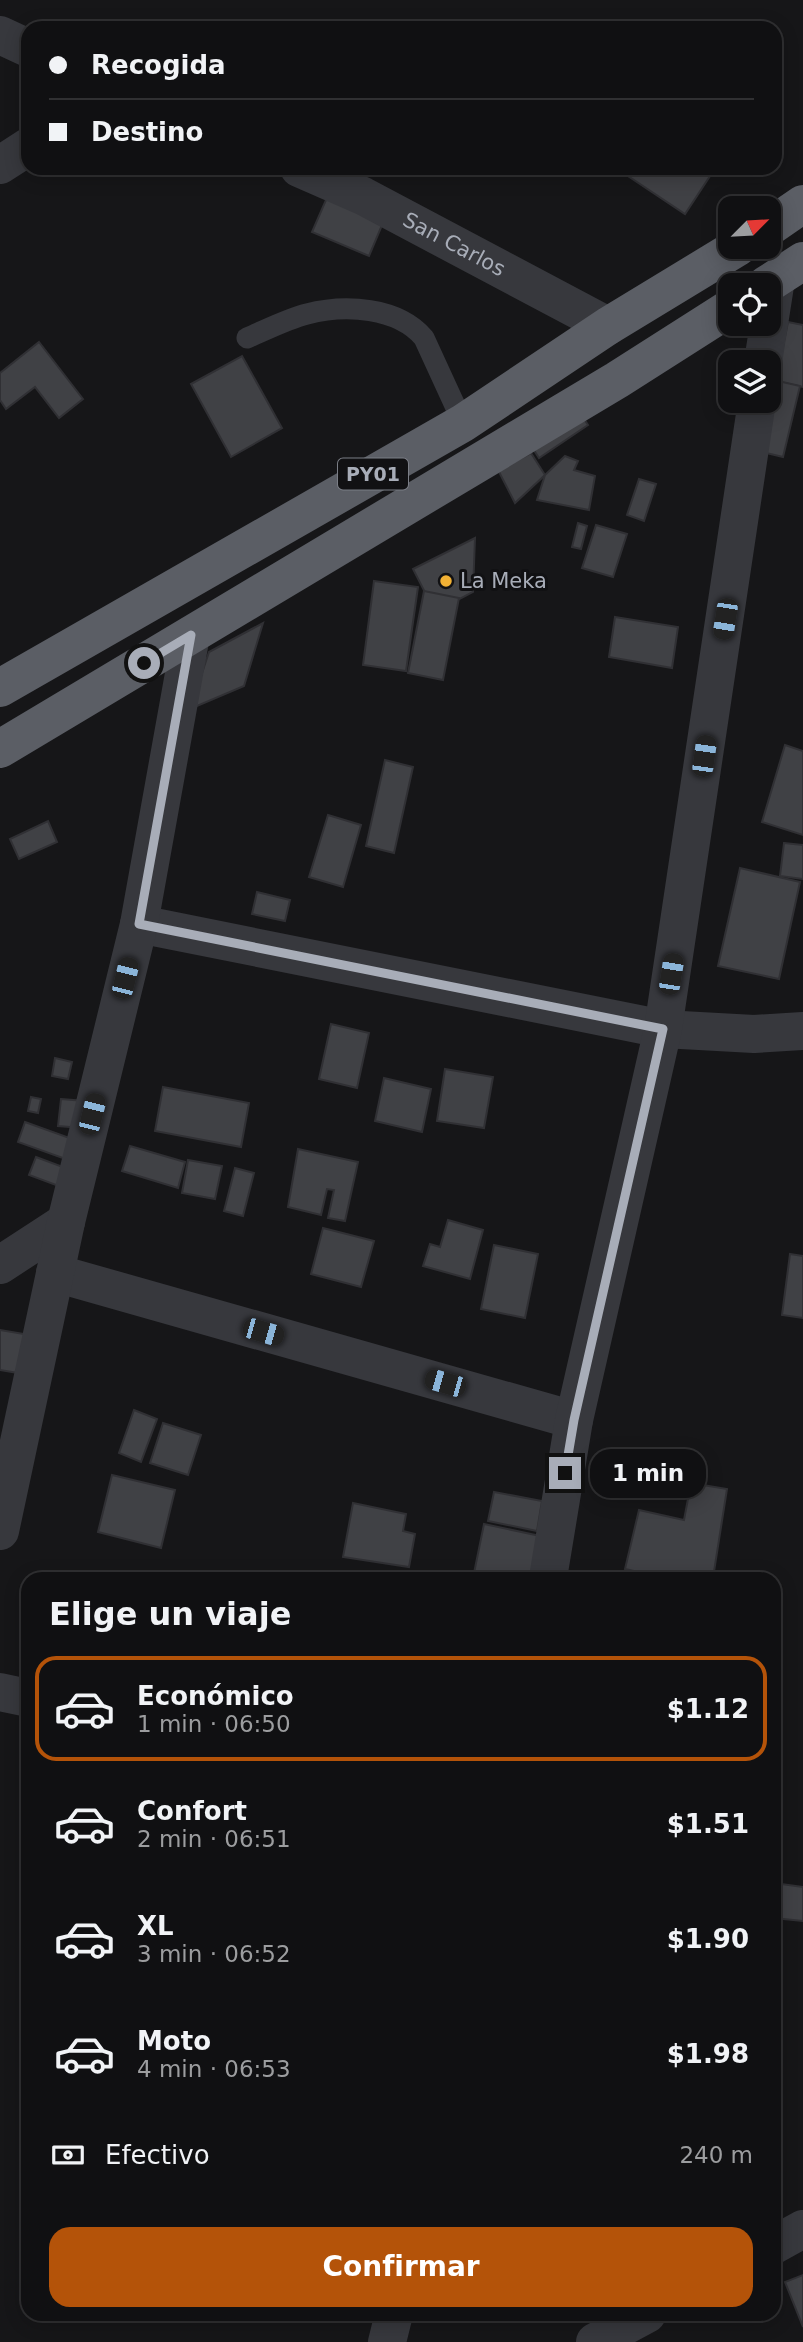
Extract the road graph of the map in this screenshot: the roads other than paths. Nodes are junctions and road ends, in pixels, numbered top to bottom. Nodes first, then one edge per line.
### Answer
1 (0, 35) edge
2 (21, 45) edge
3 (21, 152) edge
4 (0, 165) edge
5 (315, 175) edge
6 (803, 204) edge
7 (781, 219) edge
8 (718, 259) edge
9 (718, 316) edge
10 (608, 326) junction
11 (247, 338) dead end
12 (755, 413) edge
13 (463, 423) junction
14 (191, 635) junction
15 (0, 688) edge
16 (0, 749) edge
17 (139, 924) junction
18 (663, 1029) junction
19 (803, 1031) edge
20 (66, 1222) junction
21 (0, 1265) edge
22 (55, 1273) junction
23 (574, 1420) junction
24 (0, 1531) edge
25 (549, 1572) edge
26 (0, 1692) edge
27 (21, 1696) edge
28 (803, 2229) edge
29 (781, 2241) edge
30 (392, 2321) edge
31 (634, 2321) edge
32 (387, 2342) edge
33 (594, 2342) edge

1 - 2 street
3 - 4 street
5 - 10 street, San Carlos
6 - 7 highway
8 - 10 highway, PY01
9 - 14 highway, PY01
10 - 13 highway, PY01
11 - 13 lane
12 - 18 street
13 - 15 highway, PY01
14 - 16 highway, PY01
14 - 17 street
17 - 18 street
17 - 20 street
18 - 19 street
18 - 23 street
20 - 21 street
20 - 22 street
22 - 23 street
22 - 24 street
23 - 25 street
26 - 27 street
28 - 29 street
30 - 32 street
31 - 33 street

